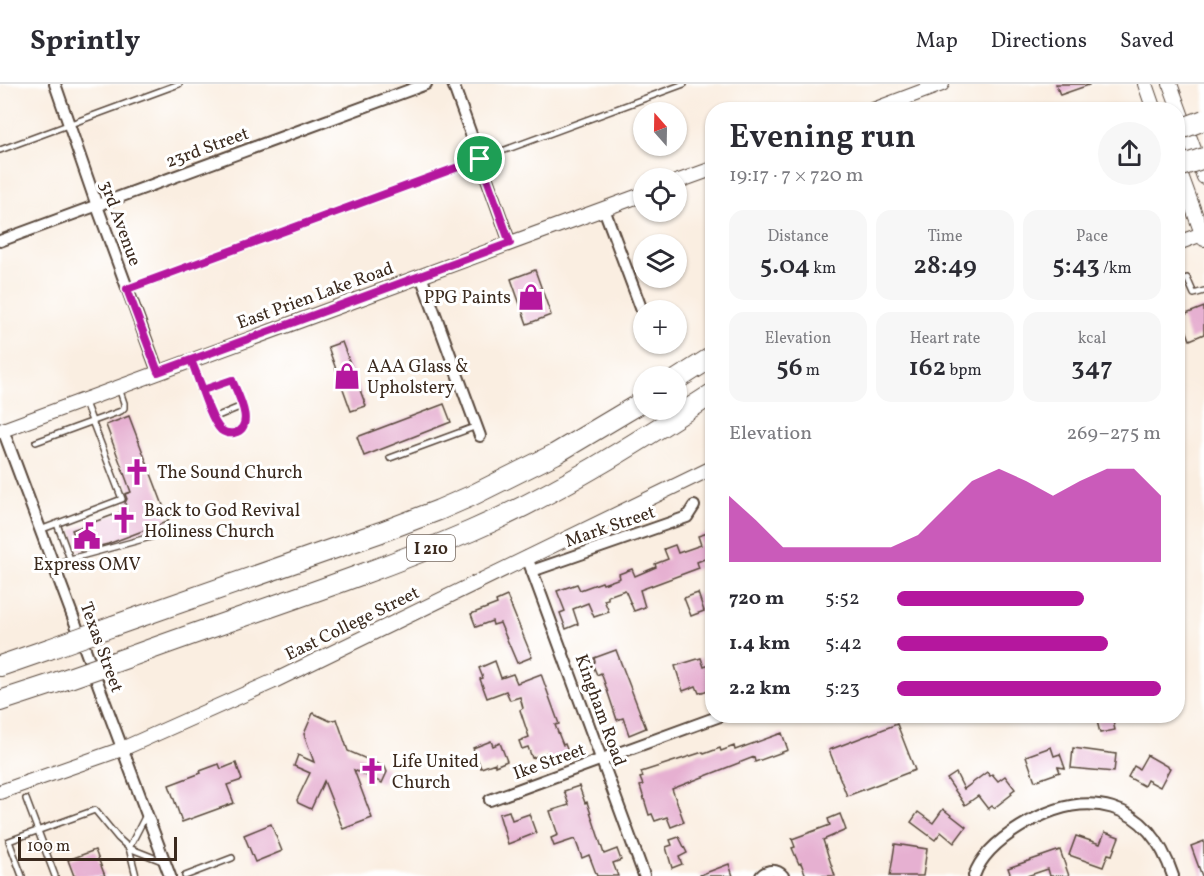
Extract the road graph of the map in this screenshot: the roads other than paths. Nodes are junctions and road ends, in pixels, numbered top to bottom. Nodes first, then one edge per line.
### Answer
1 (55, 84) edge
2 (179, 84) edge
3 (426, 84) edge
4 (453, 84) edge
5 (684, 84) edge
6 (942, 84) edge
7 (1145, 84) edge
8 (1170, 84) edge
9 (911, 102) edge
10 (1151, 102) edge
11 (1177, 102) edge
12 (1204, 120) edge
13 (69, 125) junction
14 (1185, 125) edge
15 (1185, 127) edge
16 (0, 150) edge
17 (1204, 158) edge
18 (480, 159) junction
19 (1185, 165) edge
20 (705, 172) edge
21 (1204, 177) edge
22 (687, 178) edge
23 (1185, 186) edge
24 (633, 198) edge
25 (97, 206) junction
26 (604, 209) junction
27 (1203, 235) edge
28 (0, 241) edge
29 (1185, 241) edge
30 (510, 243) junction
31 (421, 276) junction
32 (1185, 279) edge
33 (127, 289) junction
34 (1204, 291) edge
35 (638, 300) edge
36 (191, 360) junction
37 (705, 361) edge
38 (158, 372) junction
39 (687, 373) edge
40 (118, 387) junction
41 (203, 390) junction
42 (705, 398) edge
43 (84, 400) junction
44 (242, 406) junction
45 (633, 408) edge
46 (213, 417) junction
47 (93, 421) junction
48 (2, 431) edge
49 (478, 431) joint
50 (36, 442) dead end
51 (390, 458) dead end
52 (705, 471) edge
53 (694, 506) dead end
54 (57, 524) junction
55 (40, 530) junction
56 (158, 535) dead end
57 (527, 557) junction
58 (70, 559) junction
59 (53, 565) junction
60 (532, 571) junction
61 (0, 666) edge
62 (0, 701) edge
63 (705, 721) edge
64 (122, 749) junction
65 (601, 759) junction
66 (0, 792) edge
67 (26, 799) dead end
68 (490, 800) dead end
69 (147, 814) junction
70 (38, 830) junction
71 (129, 848) junction
72 (232, 858) dead end
73 (164, 862) junction
74 (644, 875) edge
75 (22, 876) edge
76 (55, 876) edge
77 (136, 876) edge
78 (170, 876) edge
79 (185, 876) edge
80 (761, 876) edge
81 (783, 876) edge
82 (974, 876) edge
83 (1173, 876) edge

1 - 13 street, 3rd Avenue
2 - 13 lane
3 - 25 street, 23rd Street
4 - 18 street
5 - 18 lane
6 - 9 street
7 - 10 street
8 - 11 street
12 - 15 highway, bridge
13 - 16 lane
13 - 25 street, 3rd Avenue
14 - 21 street
17 - 19 highway, bridge
18 - 30 street
18 - 33 lane
20 - 22 street
23 - 27 street
24 - 26 street, East Prien Lake Road
25 - 28 street, 23rd Street
25 - 33 street, 3rd Avenue
26 - 30 street, East Prien Lake Road
26 - 35 street
27 - 29 street
30 - 31 street, East Prien Lake Road
31 - 36 street, East Prien Lake Road
31 - 49 street
32 - 34 lane
33 - 38 street, 3rd Avenue
36 - 38 street, East Prien Lake Road
36 - 41 lane
37 - 39 highway
38 - 40 street, East Prien Lake Road
40 - 43 street, East Prien Lake Road
40 - 47 lane
41 - 44 lane
41 - 46 lane
42 - 62 highway, I 210, bridge
43 - 47 lane
43 - 48 street, East Prien Lake Road
44 - 46 lane
44 - 46 lane
45 - 61 highway, I 210, bridge
47 - 50 lane
47 - 54 lane
48 - 55 street, Texas Street
49 - 51 lane
52 - 57 street, East College Street
53 - 60 street, Mark Street
54 - 55 lane
54 - 58 lane
55 - 59 street, Texas Street
56 - 58 lane
57 - 60 street, Kingham Road
57 - 64 street, East College Street
58 - 59 lane
59 - 64 street, Texas Street
60 - 65 street, Kingham Road
63 - 65 street, Ike Street
64 - 66 street, East College Street
64 - 69 street, Texas Street
65 - 68 street, Ike Street
65 - 74 street, Kingham Road
67 - 70 lane
69 - 71 lane
69 - 73 street, Texas Street
70 - 71 lane
70 - 75 lane
70 - 76 lane
71 - 73 lane
71 - 77 lane
72 - 79 lane
73 - 78 street, Texas Street
80 - 81 street
82 - 83 street

